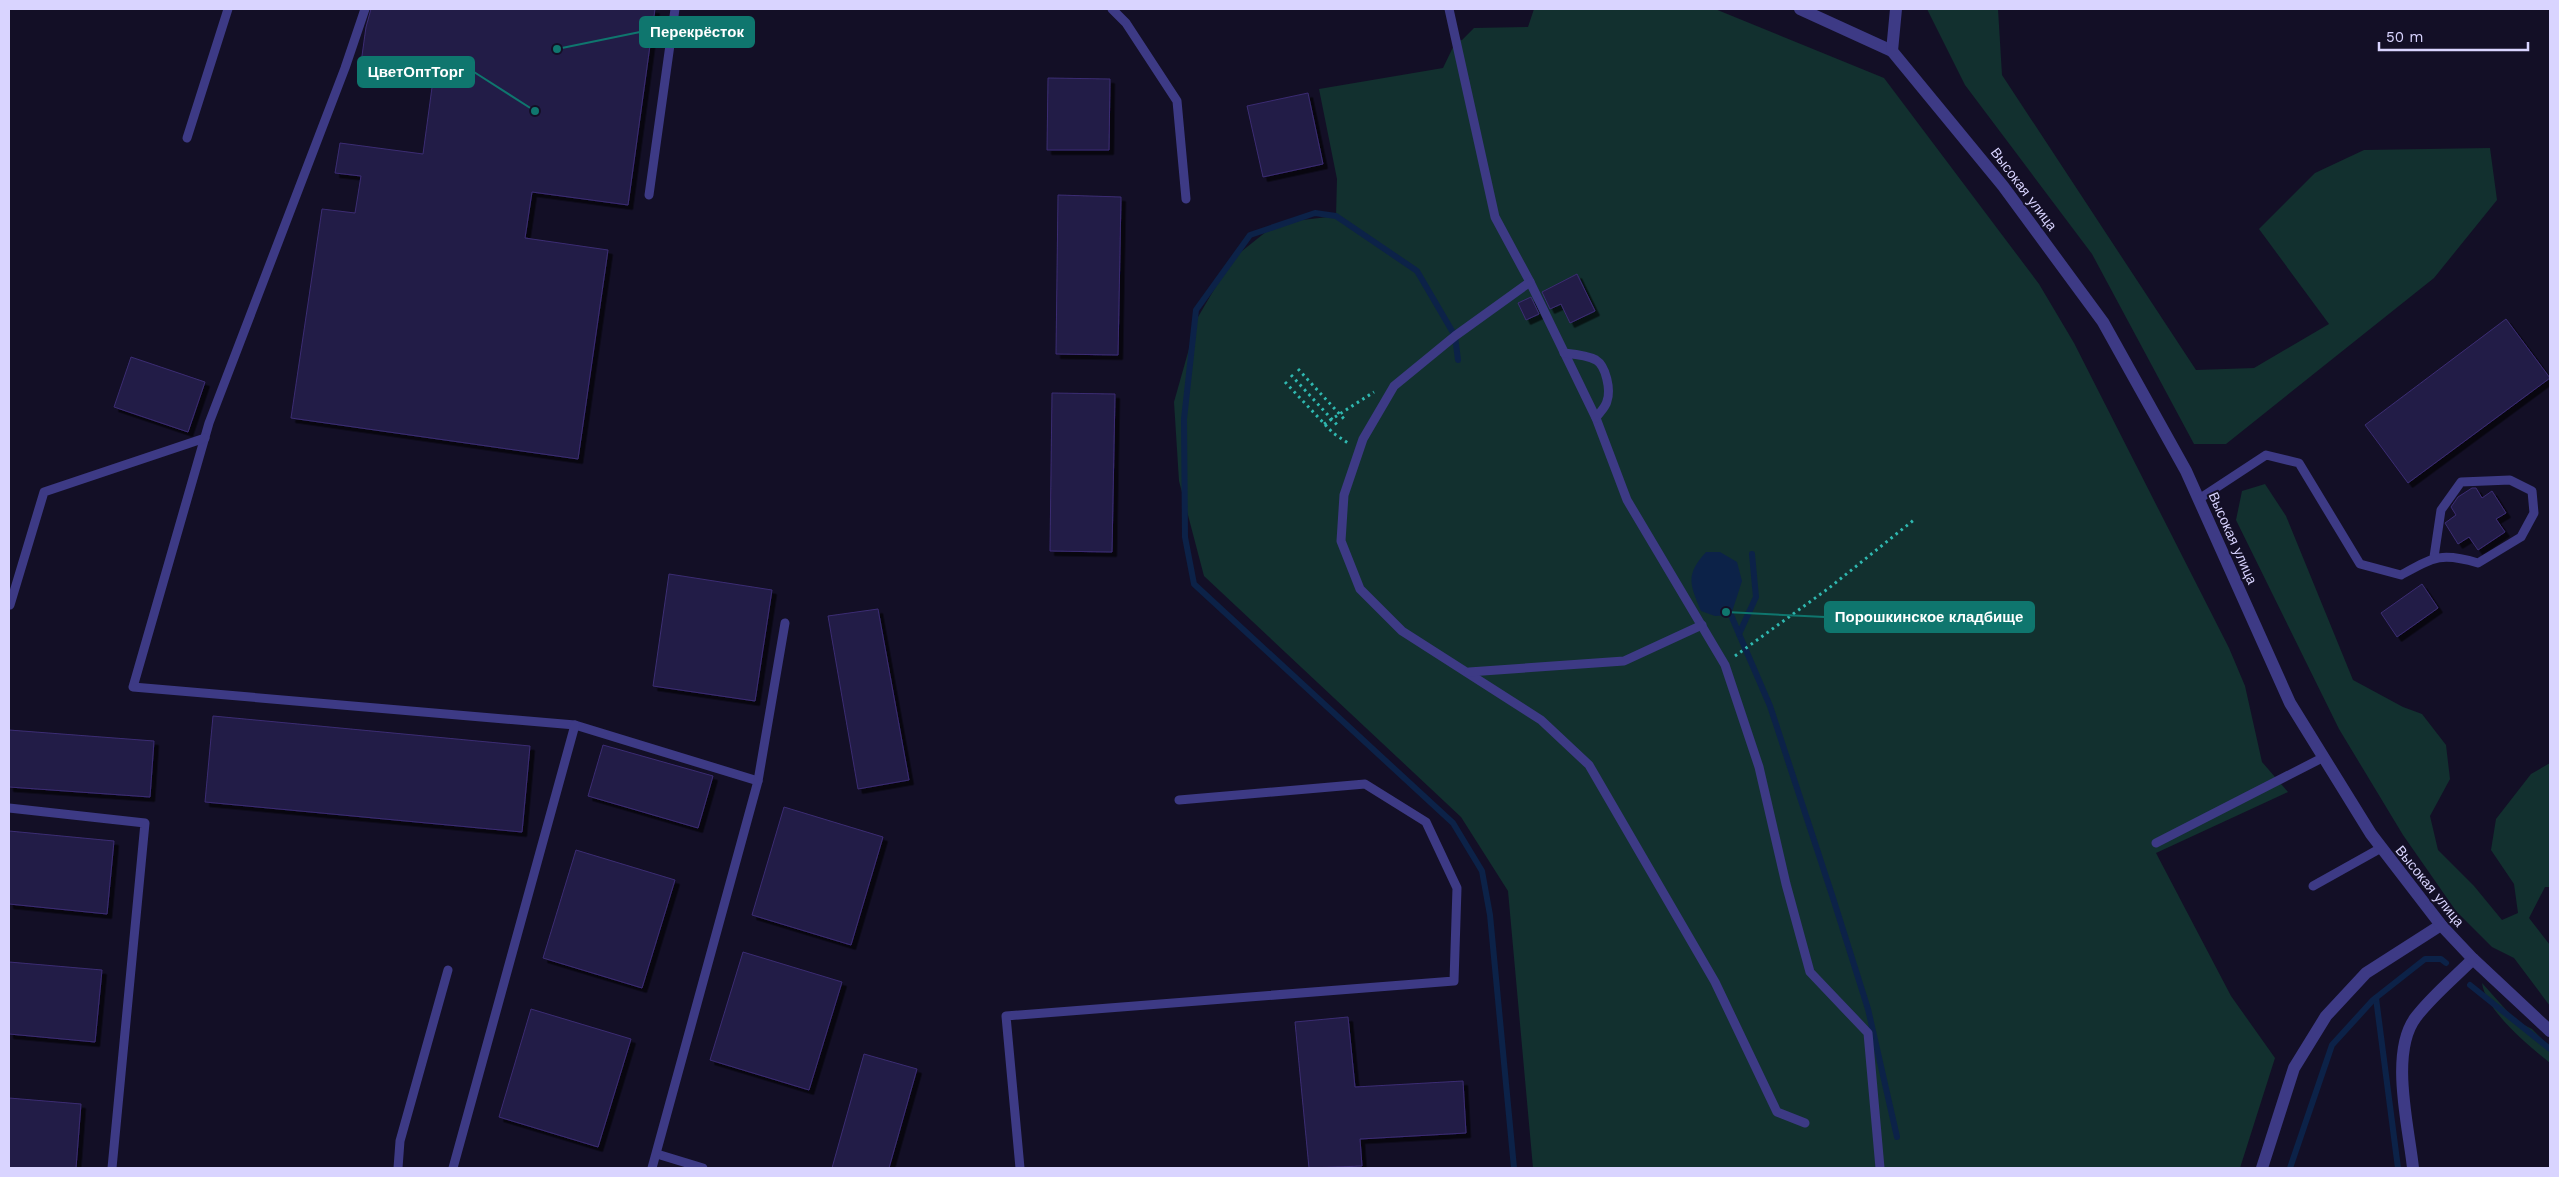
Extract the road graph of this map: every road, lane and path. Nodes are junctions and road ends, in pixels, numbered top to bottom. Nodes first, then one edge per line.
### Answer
1 (228, 9) edge
2 (365, 9) edge
3 (675, 9) edge
4 (1112, 9) edge
5 (1449, 9) edge
6 (1800, 9) edge
7 (1896, 9) edge
8 (1892, 51) junction
9 (188, 138) dead end
10 (649, 195) dead end
11 (1186, 199) dead end
12 (1530, 282) junction
13 (1564, 353) junction
14 (1298, 369) dead end
15 (1291, 375) dead end
16 (1285, 382) dead end
17 (1394, 386) junction
18 (1339, 414) junction
19 (1596, 418) junction
20 (1332, 419) junction
21 (1345, 420) dead end
22 (1324, 424) junction
23 (1338, 427) dead end
24 (1333, 433) dead end
25 (205, 438) junction
26 (2199, 499) junction
27 (1915, 519) dead end
28 (2434, 557) junction
29 (10, 606) dead end
30 (785, 623) dead end
31 (1702, 625) junction
32 (1725, 665) junction
33 (1469, 672) junction
34 (575, 725) junction
35 (2324, 757) junction
36 (758, 781) junction
37 (1179, 800) dead end
38 (9, 808) edge
39 (2156, 843) dead end
40 (2381, 848) junction
41 (2314, 886) dead end
42 (2441, 925) junction
43 (2473, 959) junction
44 (448, 970) dead end
45 (2550, 1031) edge
46 (1805, 1123) dead end
47 (657, 1154) junction
48 (112, 1168) edge
49 (398, 1168) edge
50 (453, 1168) edge
51 (652, 1168) edge
52 (703, 1168) edge
53 (1020, 1168) edge
54 (1880, 1168) edge
55 (2262, 1168) edge
56 (2413, 1168) edge

1 - 9 lane
2 - 25 lane
3 - 10 lane
4 - 11 lane
5 - 12 lane
6 - 8 street
7 - 8 street
8 - 26 street, Высокая улица
12 - 13 lane
12 - 17 lane
13 - 19 lane
13 - 19 lane
14 - 18 path
15 - 20 path
16 - 22 path
17 - 18 path
17 - 33 lane
18 - 20 path
18 - 21 path
19 - 31 lane
20 - 22 path
20 - 23 path
22 - 24 path
25 - 29 lane
25 - 34 lane
26 - 28 lane
26 - 35 street, Высокая улица
27 - 32 path
28 - 28 lane
30 - 36 lane
31 - 32 lane
31 - 33 lane
32 - 54 lane
33 - 46 lane
34 - 36 lane
34 - 50 lane
35 - 39 lane
35 - 40 street, Высокая улица
36 - 47 lane
37 - 53 lane
38 - 48 lane
40 - 41 lane
40 - 42 street, Высокая улица
42 - 43 street, Высокая улица
42 - 55 street
43 - 45 street, Высокая улица
43 - 56 street
44 - 49 lane
47 - 51 lane
47 - 52 lane

